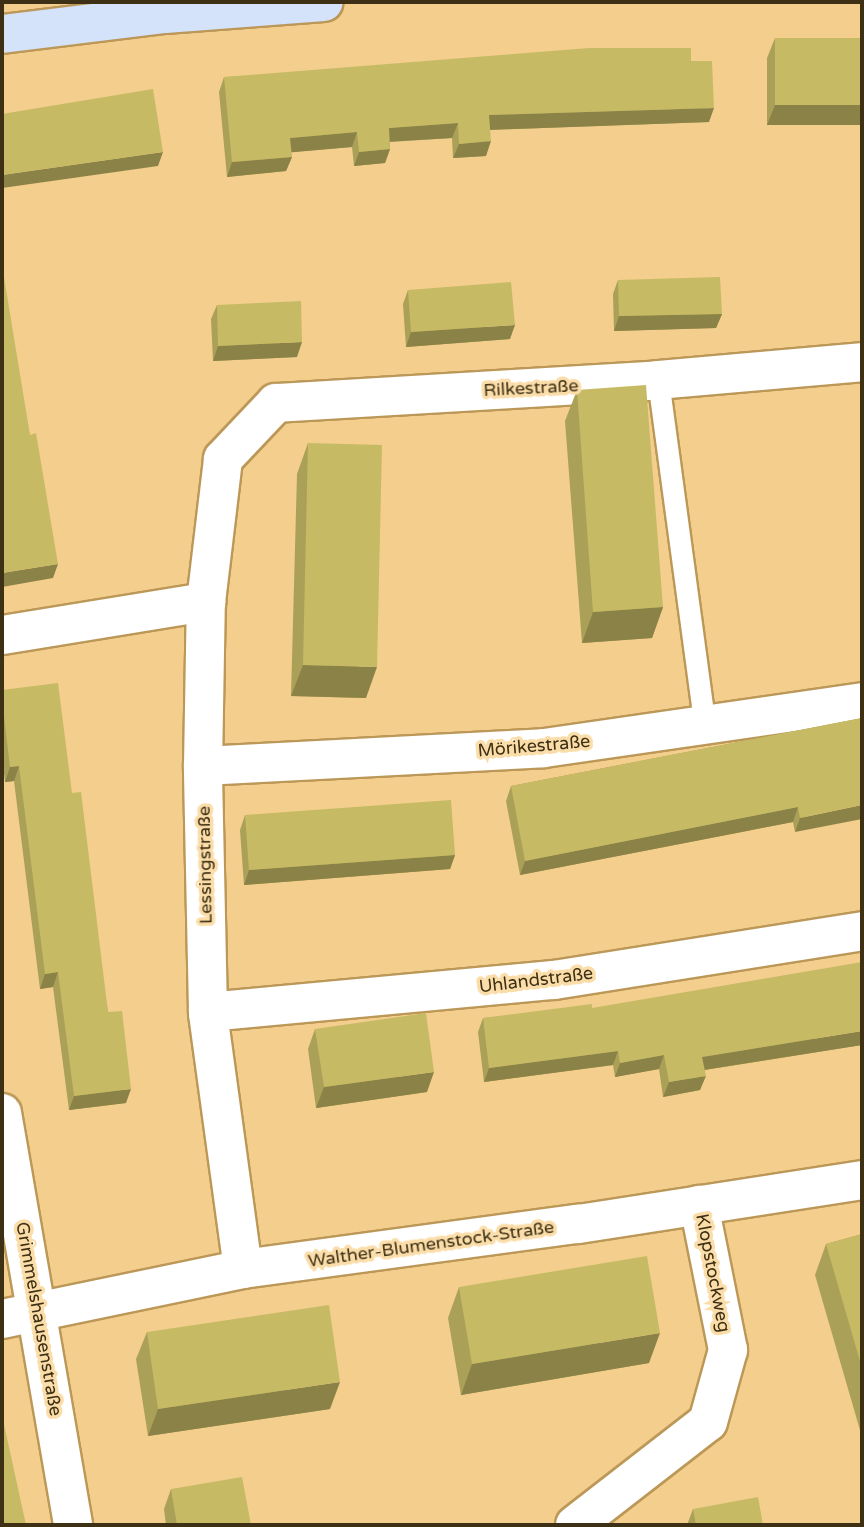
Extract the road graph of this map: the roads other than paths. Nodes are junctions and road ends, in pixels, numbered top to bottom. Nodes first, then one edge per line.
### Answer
1 (324, 2) edge
2 (2, 34) edge
3 (862, 362) edge
4 (658, 380) junction
5 (223, 459) joint
6 (206, 602) junction
7 (2, 635) edge
8 (862, 702) edge
9 (705, 726) junction
10 (203, 766) junction
11 (862, 931) edge
12 (208, 1012) junction
13 (2, 1113) edge
14 (862, 1180) edge
15 (699, 1205) junction
16 (243, 1269) junction
17 (39, 1311) junction
18 (2, 1319) edge
19 (73, 1525) edge
20 (575, 1525) edge

1 - 2 street
3 - 4 street, Rilkestraße
4 - 5 street, Rilkestraße
4 - 9 lane
5 - 6 street, Lessingstraße
6 - 7 street
6 - 10 street, Lessingstraße
8 - 9 street, Mörikestraße
9 - 10 street, Mörikestraße
10 - 12 street, Lessingstraße
11 - 12 street, Uhlandstraße
12 - 16 street, Lessingstraße
13 - 17 street, Grimmelshausenstraße
14 - 15 street, Walther-Blumenstock-Straße
15 - 16 street, Walther-Blumenstock-Straße
15 - 20 street, Klopstockweg
16 - 17 street, Walther-Blumenstock-Straße
17 - 18 street, Walther-Blumenstock-Straße
17 - 19 street, Grimmelshausenstraße

